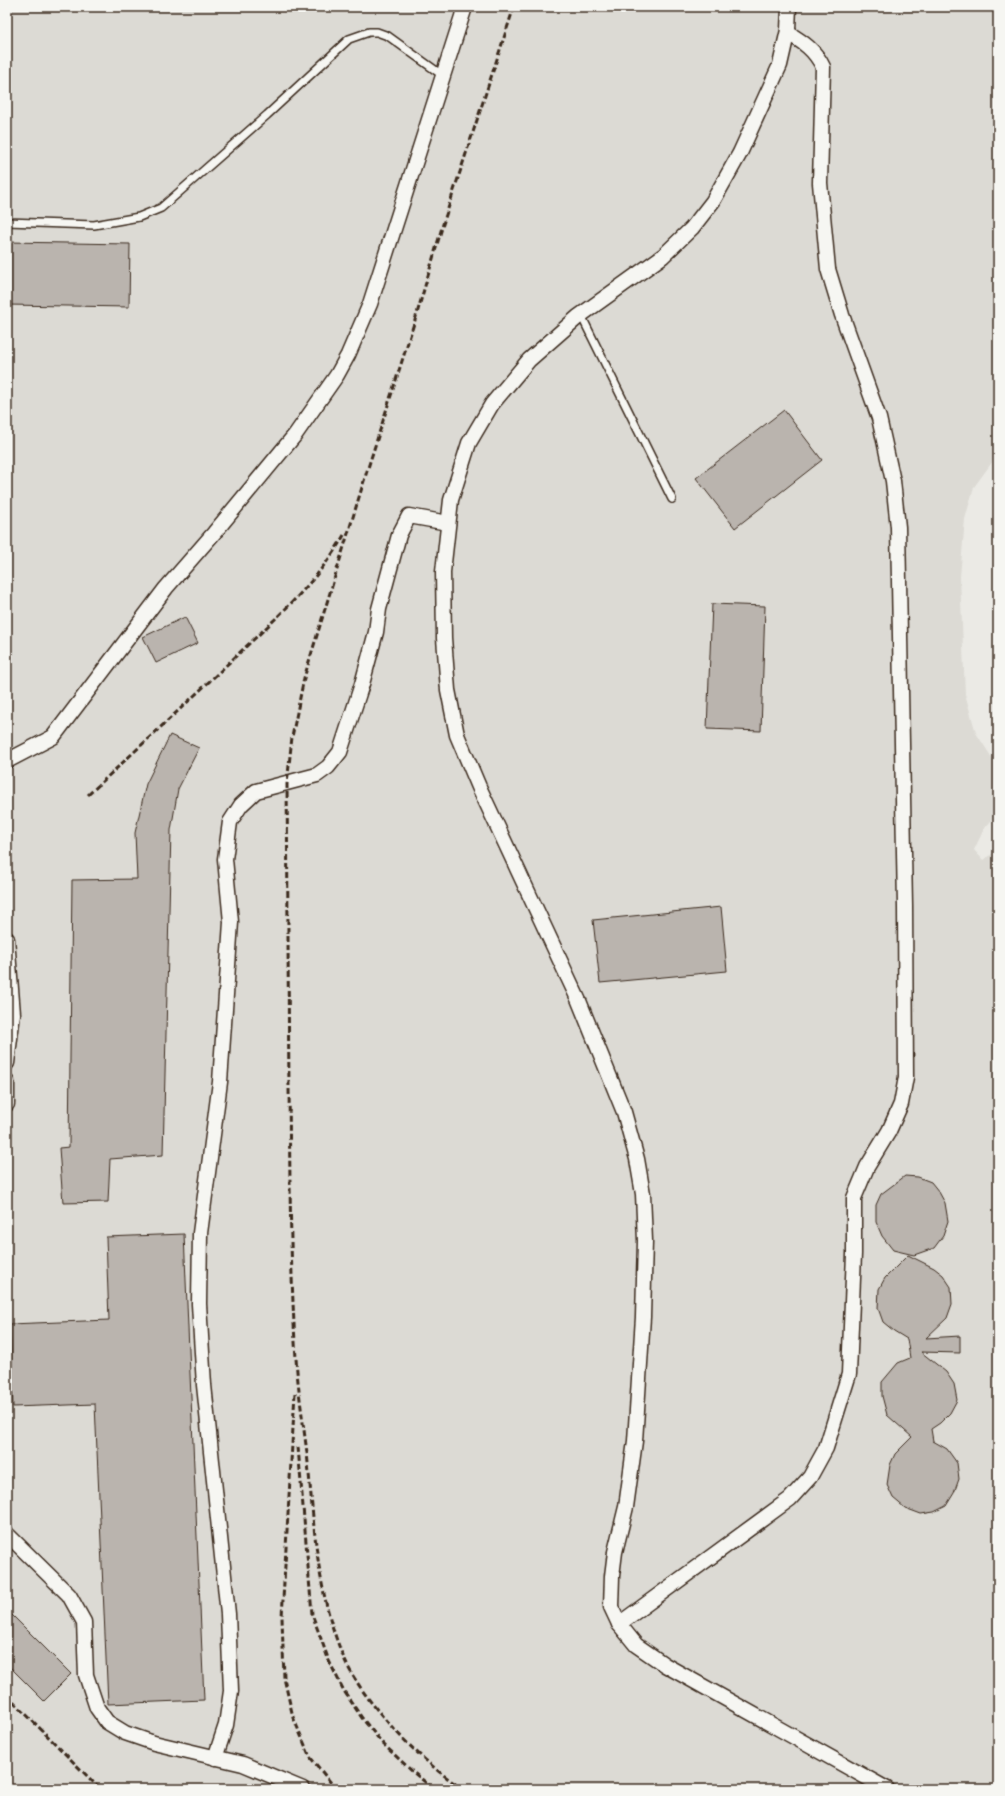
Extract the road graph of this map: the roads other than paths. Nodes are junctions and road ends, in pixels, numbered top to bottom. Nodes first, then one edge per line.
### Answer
1 (465, 7) edge
2 (789, 7) edge
3 (788, 33) junction
4 (442, 75) junction
5 (7, 222) edge
6 (581, 315) junction
7 (672, 499) dead end
8 (448, 523) junction
9 (7, 761) edge
10 (7, 939) edge
11 (7, 1063) edge
12 (7, 1082) edge
13 (7, 1104) edge
14 (7, 1534) edge
15 (619, 1624) junction
16 (215, 1758) junction
17 (303, 1789) edge
18 (887, 1789) edge

1 - 4 street
2 - 3 street
3 - 6 street
3 - 15 street
4 - 5 lane
4 - 9 street
6 - 7 lane
6 - 8 street
8 - 15 street
8 - 16 street
10 - 11 street
12 - 13 street
14 - 16 street
15 - 18 street
16 - 17 street

